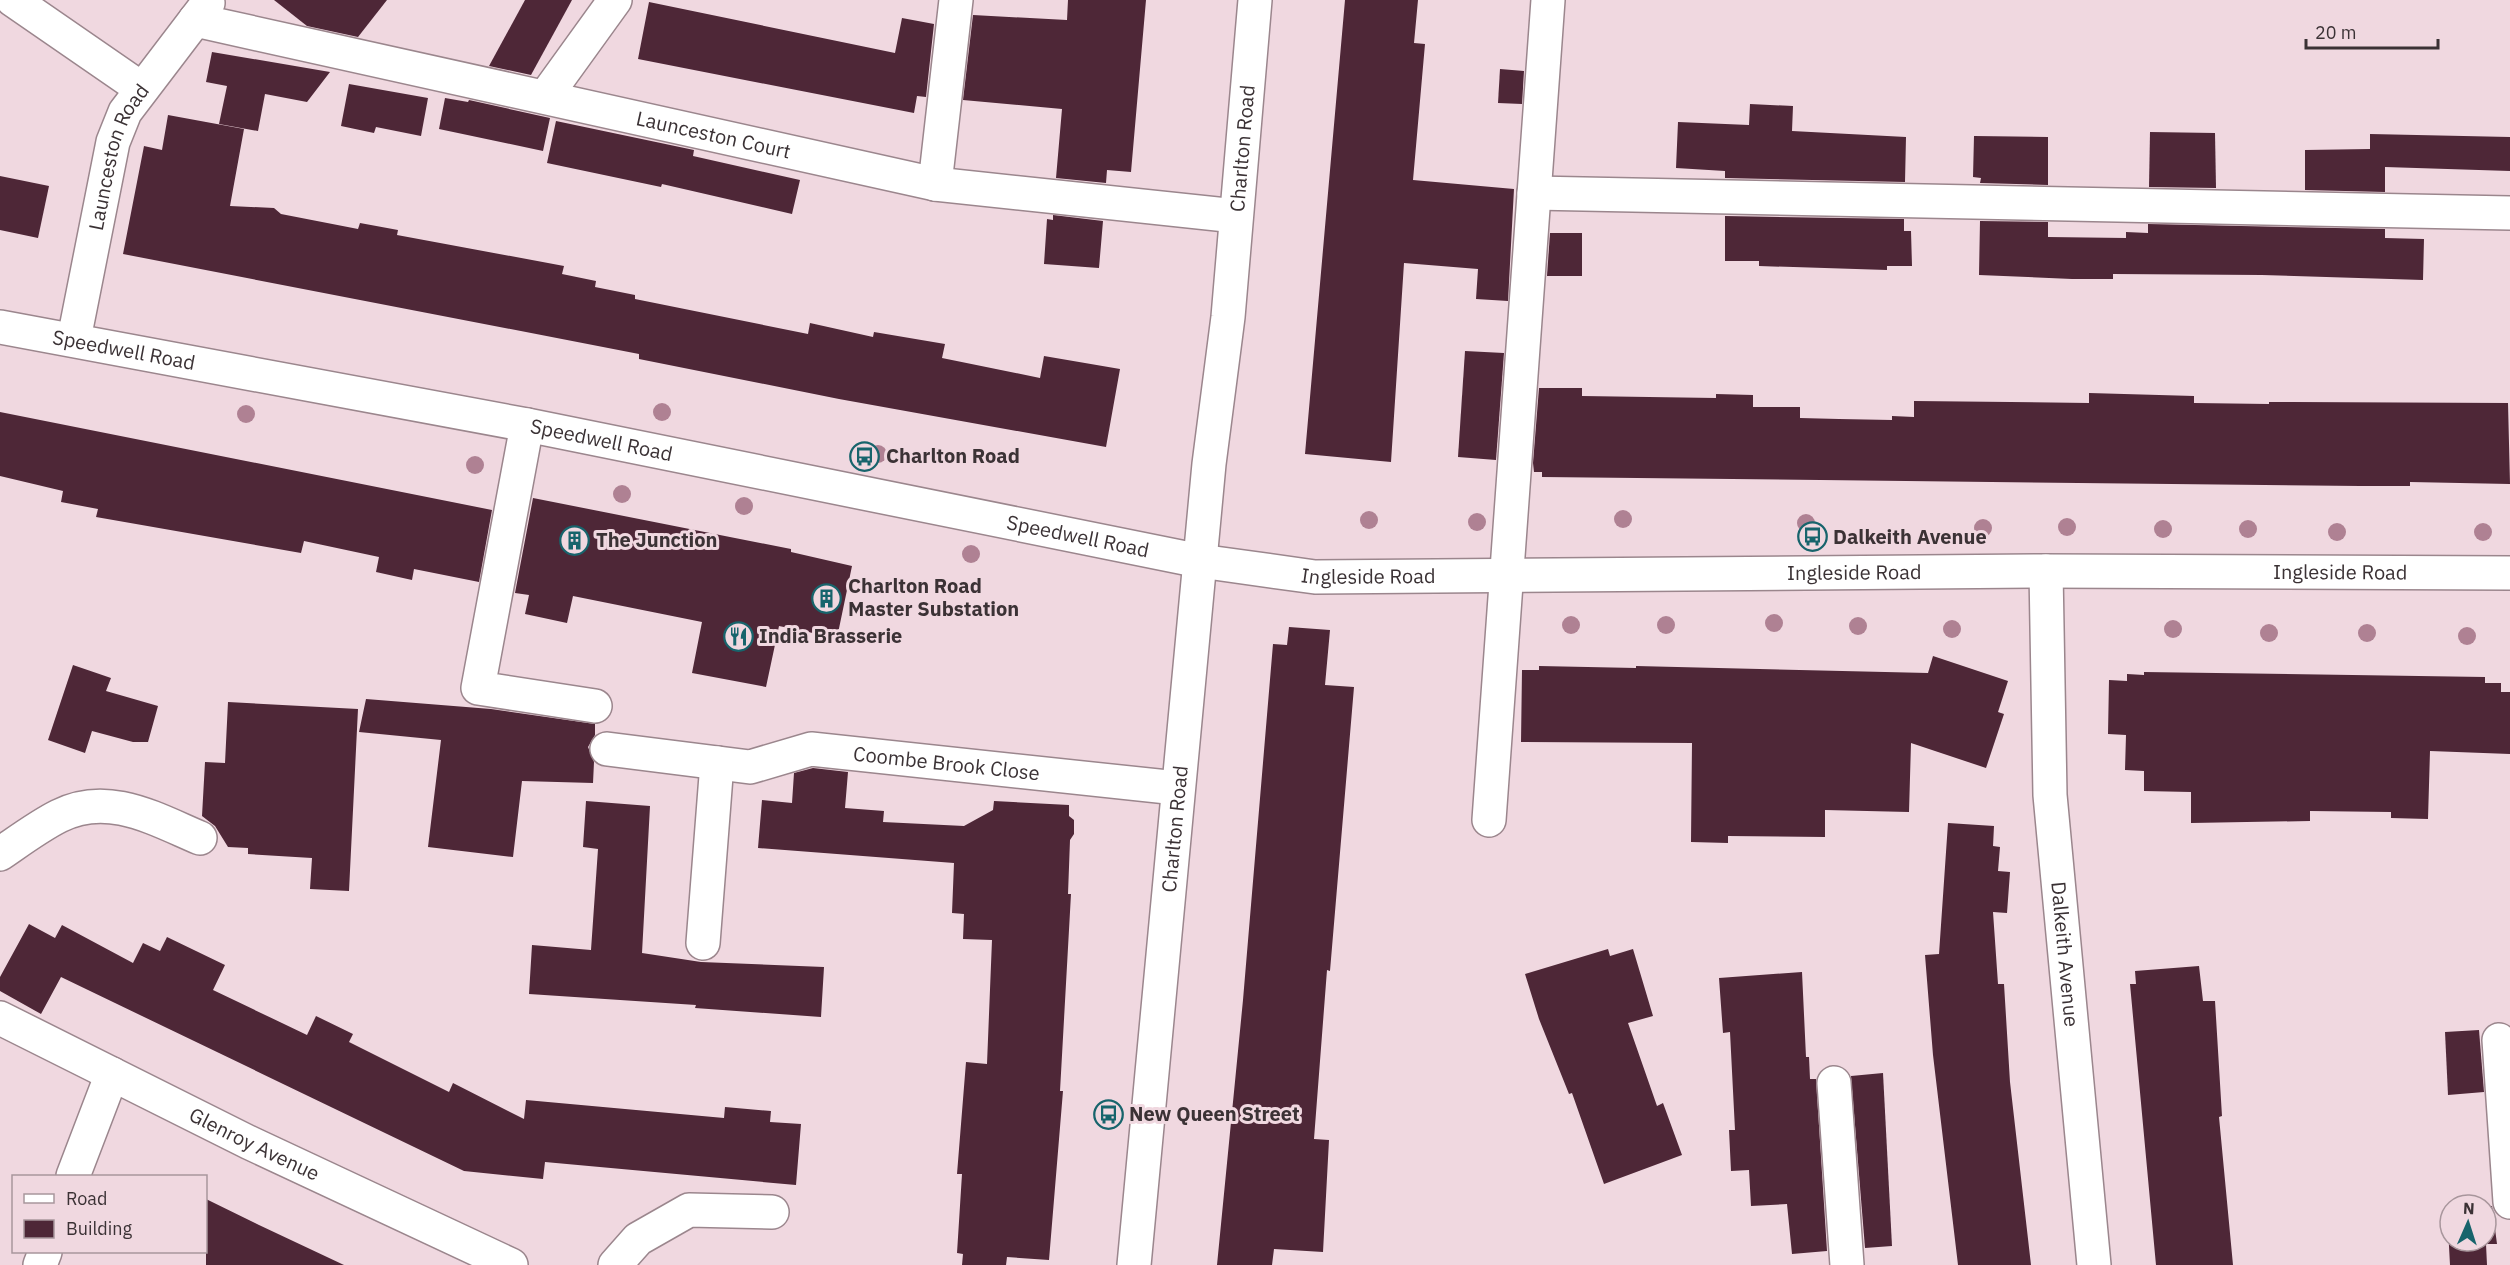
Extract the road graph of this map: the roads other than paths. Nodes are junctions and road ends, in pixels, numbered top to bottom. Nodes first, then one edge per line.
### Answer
1 (13, 0) edge
2 (615, 0) edge
3 (956, 0) edge
4 (1255, 0) edge
5 (1548, 0) edge
6 (203, 10) edge
7 (142, 89) junction
8 (545, 97) junction
9 (935, 184) junction
10 (1534, 193) junction
11 (2510, 213) edge
12 (1236, 216) junction
13 (0, 327) edge
14 (74, 339) junction
15 (527, 425) junction
16 (1200, 561) junction
17 (2046, 571) junction
18 (2510, 573) edge
19 (1505, 576) junction
20 (595, 706) dead end
21 (607, 749) dead end
22 (717, 764) junction
23 (1177, 788) junction
24 (1489, 820) dead end
25 (200, 838) dead end
26 (0, 854) edge
27 (703, 943) dead end
28 (0, 1018) edge
29 (2499, 1040) dead end
30 (112, 1074) junction
31 (1834, 1083) dead end
32 (73, 1175) edge
33 (2510, 1202) edge
34 (772, 1212) dead end
35 (511, 1265) edge
36 (615, 1265) edge
37 (1134, 1265) edge
38 (1846, 1265) edge
39 (2094, 1265) edge

1 - 7 street
2 - 8 street
3 - 9 street
4 - 12 street, Charlton Road
5 - 10 street
6 - 7 street, Launceston Road
6 - 8 street, Launceston Court
7 - 14 street, Launceston Road
8 - 9 street, Launceston Court
9 - 12 street, Launceston Court
10 - 11 street
10 - 19 street
12 - 16 street, Charlton Road
13 - 14 street, Speedwell Road
14 - 15 street, Speedwell Road
15 - 16 street, Speedwell Road
15 - 20 street
16 - 19 street, Ingleside Road
16 - 23 street, Charlton Road
17 - 18 street, Ingleside Road
17 - 19 street, Ingleside Road
17 - 39 street, Dalkeith Avenue
19 - 24 street
21 - 22 street, Coombe Brook Close
22 - 23 street, Coombe Brook Close
22 - 27 street
23 - 37 street, Charlton Road
25 - 26 street
28 - 30 street, Glenroy Avenue
29 - 33 street
30 - 32 street
30 - 35 street, Glenroy Avenue
31 - 38 street
34 - 36 street

